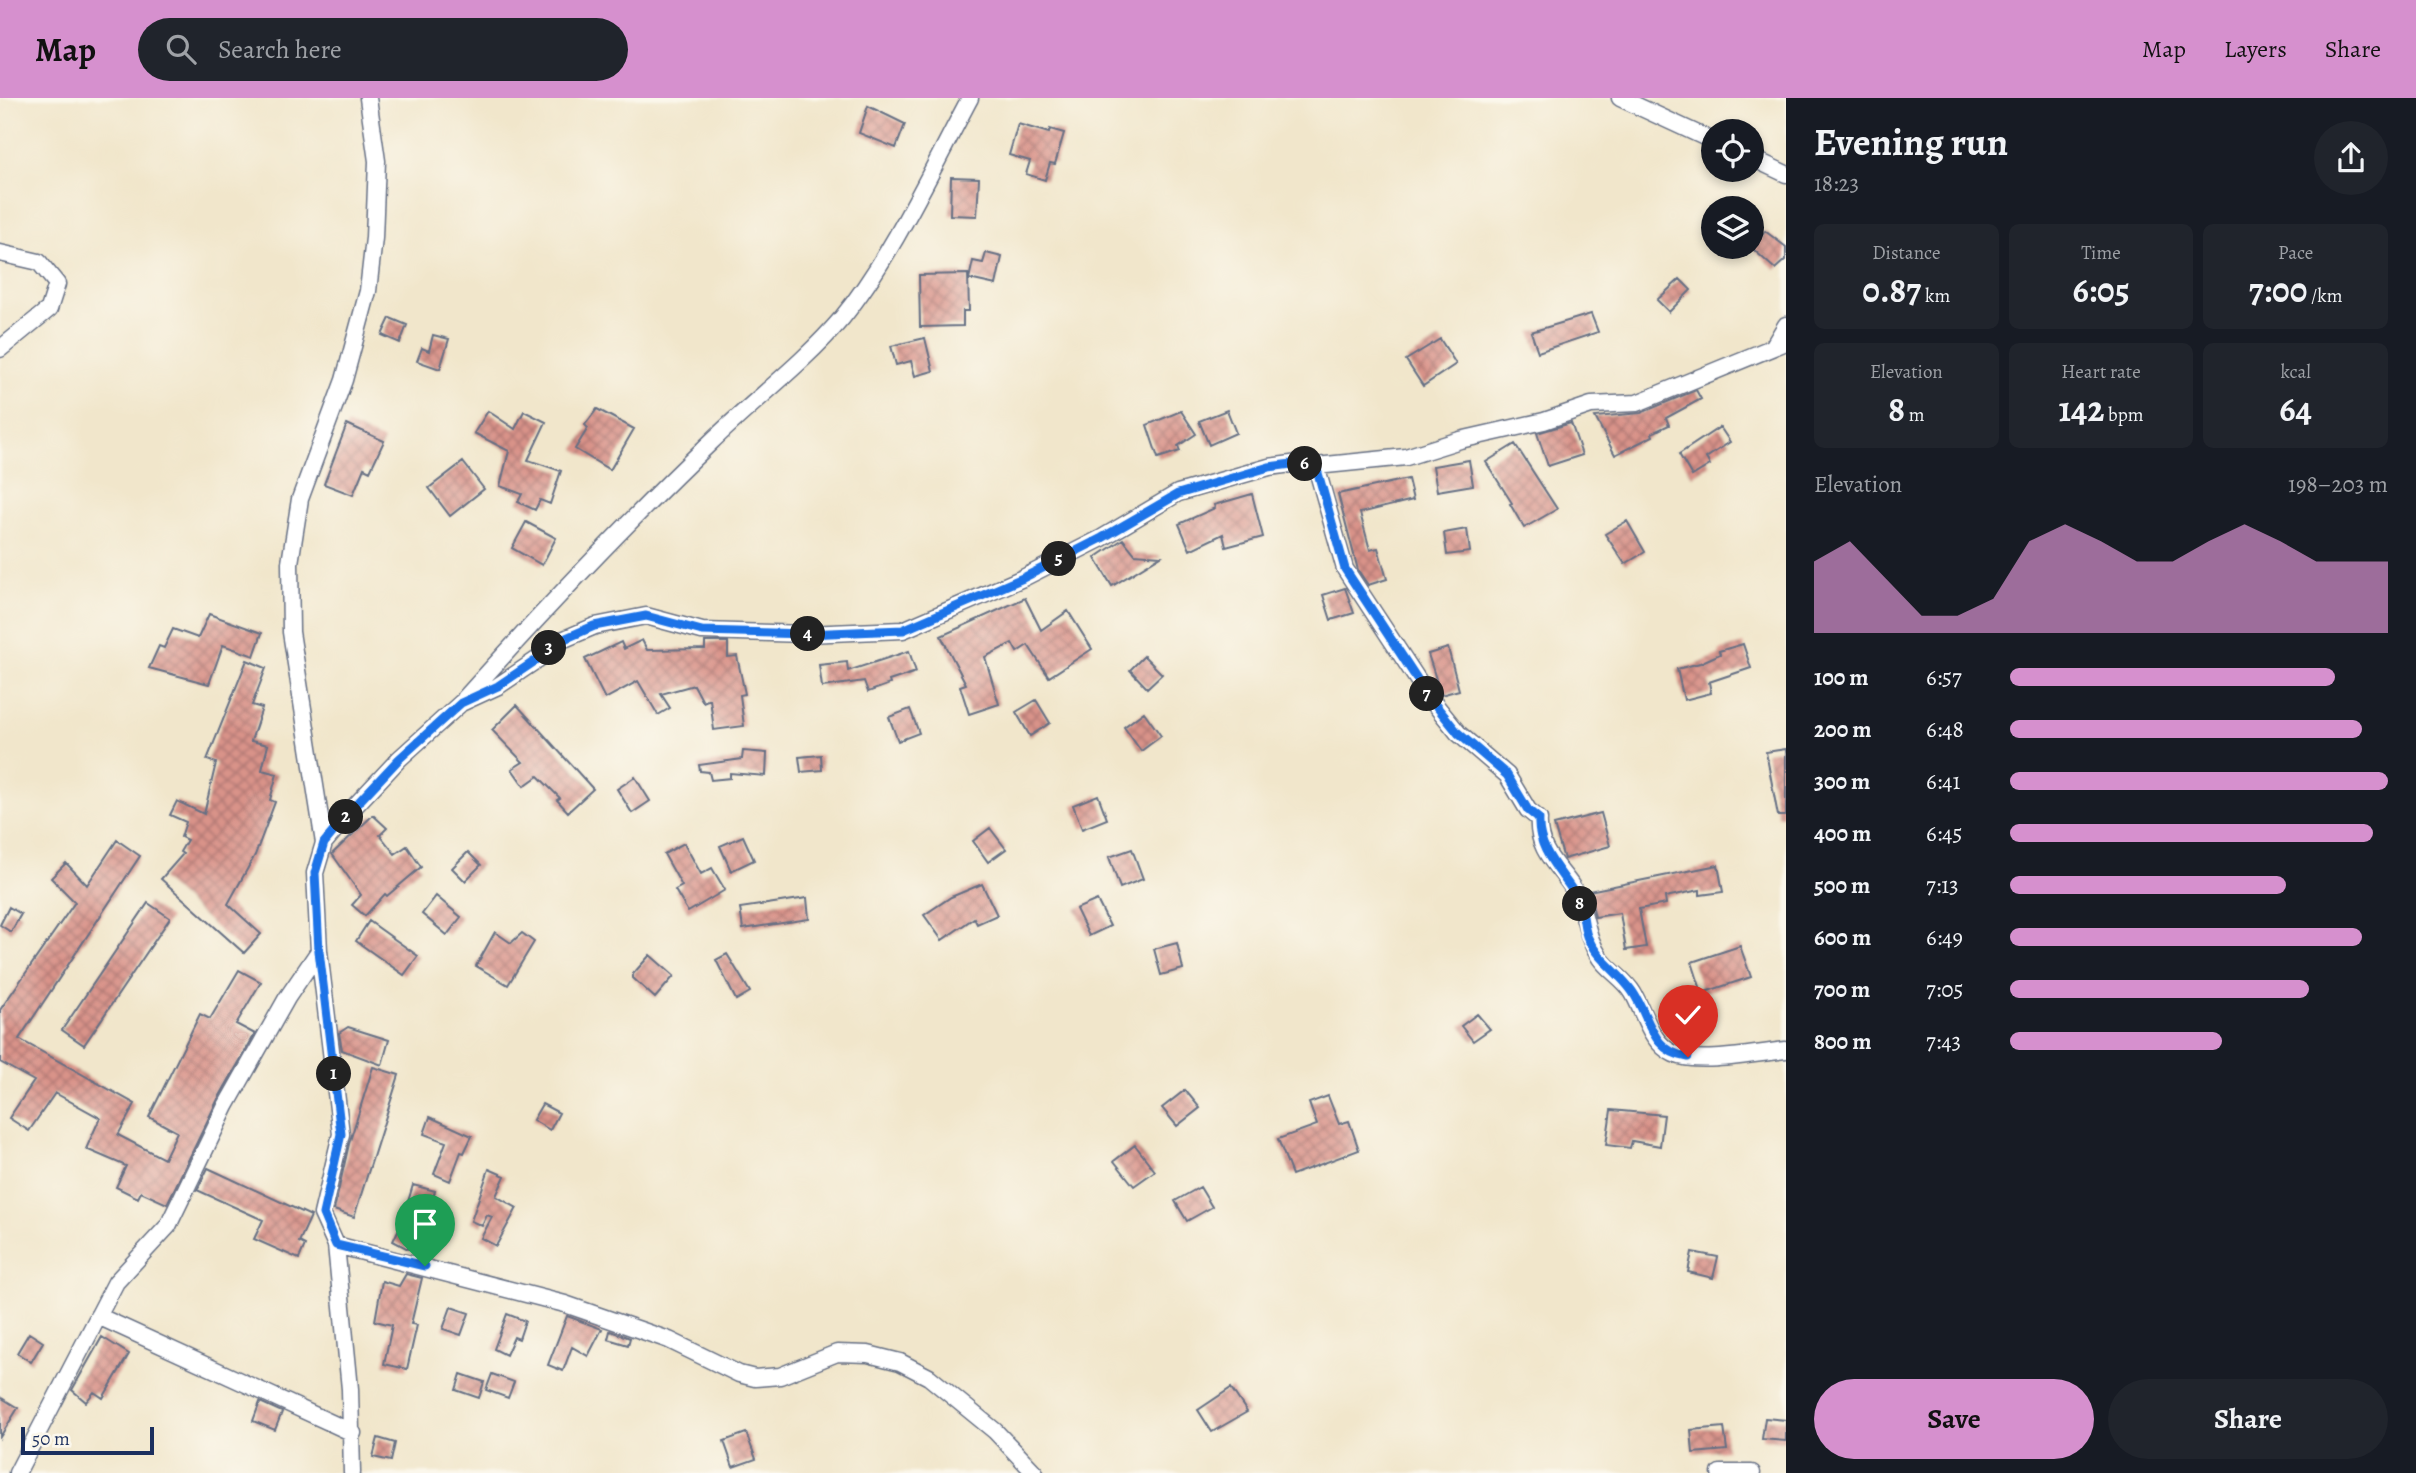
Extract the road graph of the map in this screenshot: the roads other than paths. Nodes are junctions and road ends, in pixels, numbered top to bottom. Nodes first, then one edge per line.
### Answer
1 (368, 98) edge
2 (970, 98) edge
3 (1620, 98) edge
4 (1701, 135) edge
5 (1764, 164) edge
6 (1786, 174) edge
7 (0, 253) edge
8 (1786, 325) edge
9 (1780, 344) edge
10 (0, 349) edge
11 (1316, 466) junction
12 (461, 703) junction
13 (324, 843) junction
14 (319, 951) junction
15 (1786, 1050) edge
16 (336, 1245) junction
17 (98, 1316) junction
18 (353, 1433) junction
19 (17, 1473) edge
20 (352, 1473) edge
21 (1035, 1473) edge
22 (1720, 1473) edge
23 (1752, 1473) edge

1 - 13 street
2 - 12 street
3 - 4 street
5 - 6 street
7 - 10 street
8 - 9 street
9 - 11 street
11 - 12 street
11 - 15 street
12 - 13 street
13 - 14 street
14 - 16 street
14 - 17 street
16 - 18 street
16 - 21 street
17 - 18 street
17 - 19 street
18 - 20 street
22 - 23 street

